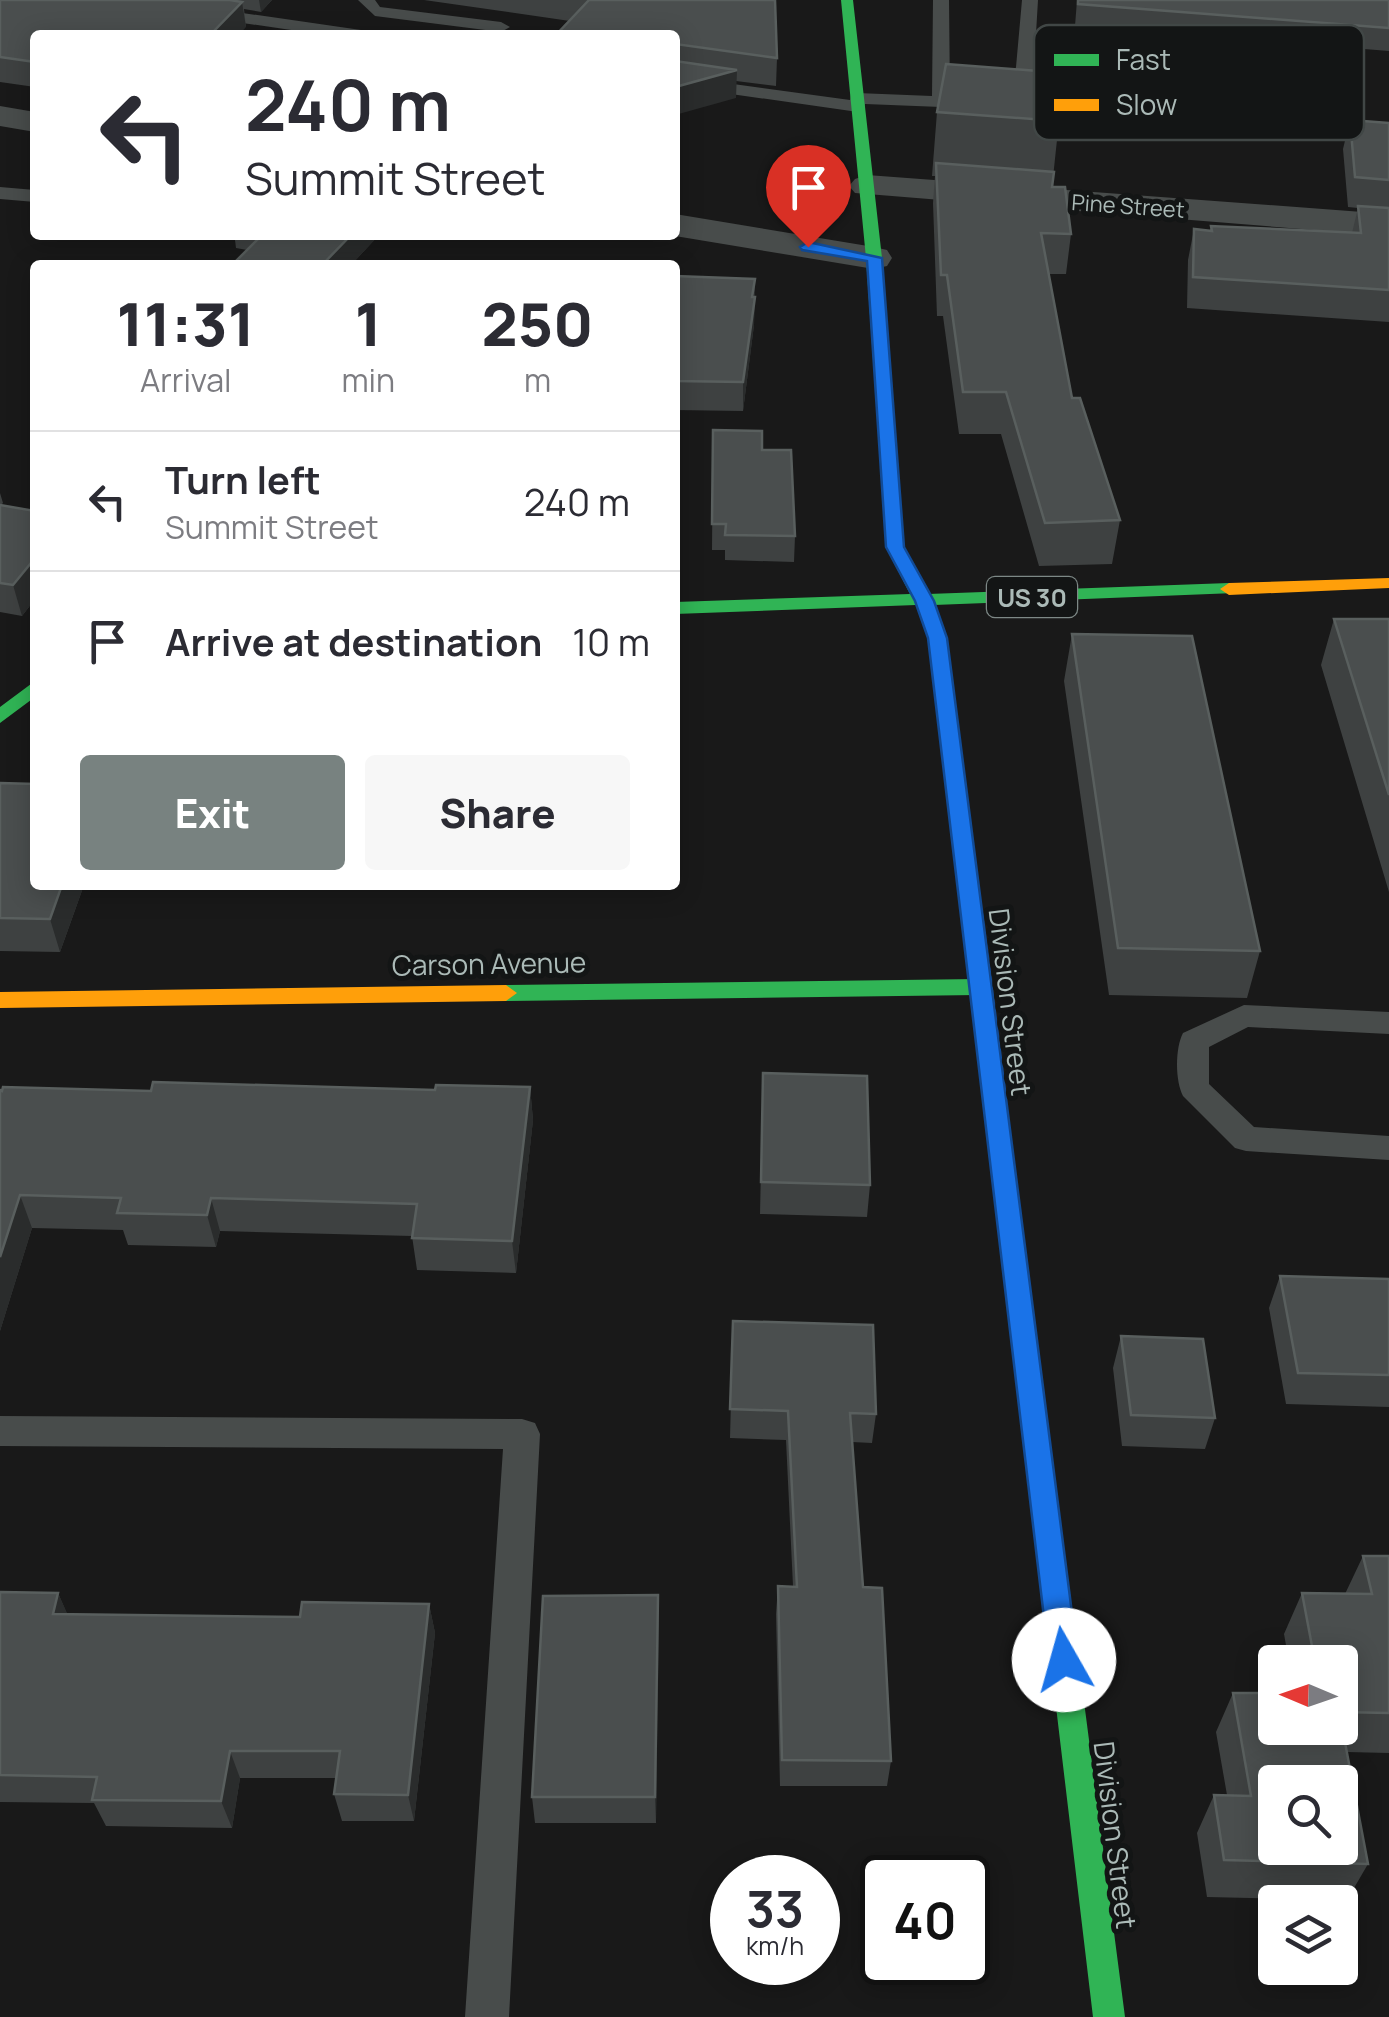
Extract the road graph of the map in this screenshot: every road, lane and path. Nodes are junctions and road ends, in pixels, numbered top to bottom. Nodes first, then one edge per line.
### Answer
1 (366, 0) edge
2 (847, 0) edge
3 (941, 0) edge
4 (1030, 0) edge
5 (194, 11) edge
6 (501, 27) dead end
7 (326, 30) edge
8 (680, 81) edge
9 (858, 102) junction
10 (941, 102) junction
11 (0, 116) edge
12 (30, 121) edge
13 (867, 186) junction
14 (0, 193) edge
15 (30, 196) edge
16 (1389, 226) edge
17 (680, 227) edge
18 (874, 258) junction
19 (1389, 583) edge
20 (924, 601) junction
21 (680, 608) edge
22 (30, 691) edge
23 (3, 711) edge
24 (978, 987) junction
25 (0, 1000) edge
26 (1389, 1023) edge
27 (1389, 1148) edge
28 (0, 1432) edge
29 (488, 2017) edge
30 (1109, 2017) edge

1 - 6 lane
2 - 9 street, Division Street
3 - 10 lane
4 - 10 lane
5 - 7 lane
8 - 9 lane
9 - 10 lane
9 - 13 street, Division Street
11 - 12 street
13 - 16 street, Pine Street
13 - 18 street, Division Street
14 - 15 lane
17 - 18 street
18 - 20 street, Division Street
19 - 20 street, US 30
20 - 21 street, US 30
20 - 24 street, Division Street
22 - 23 street
24 - 25 street, Carson Avenue
24 - 30 street, Division Street
26 - 27 lane
28 - 29 lane

